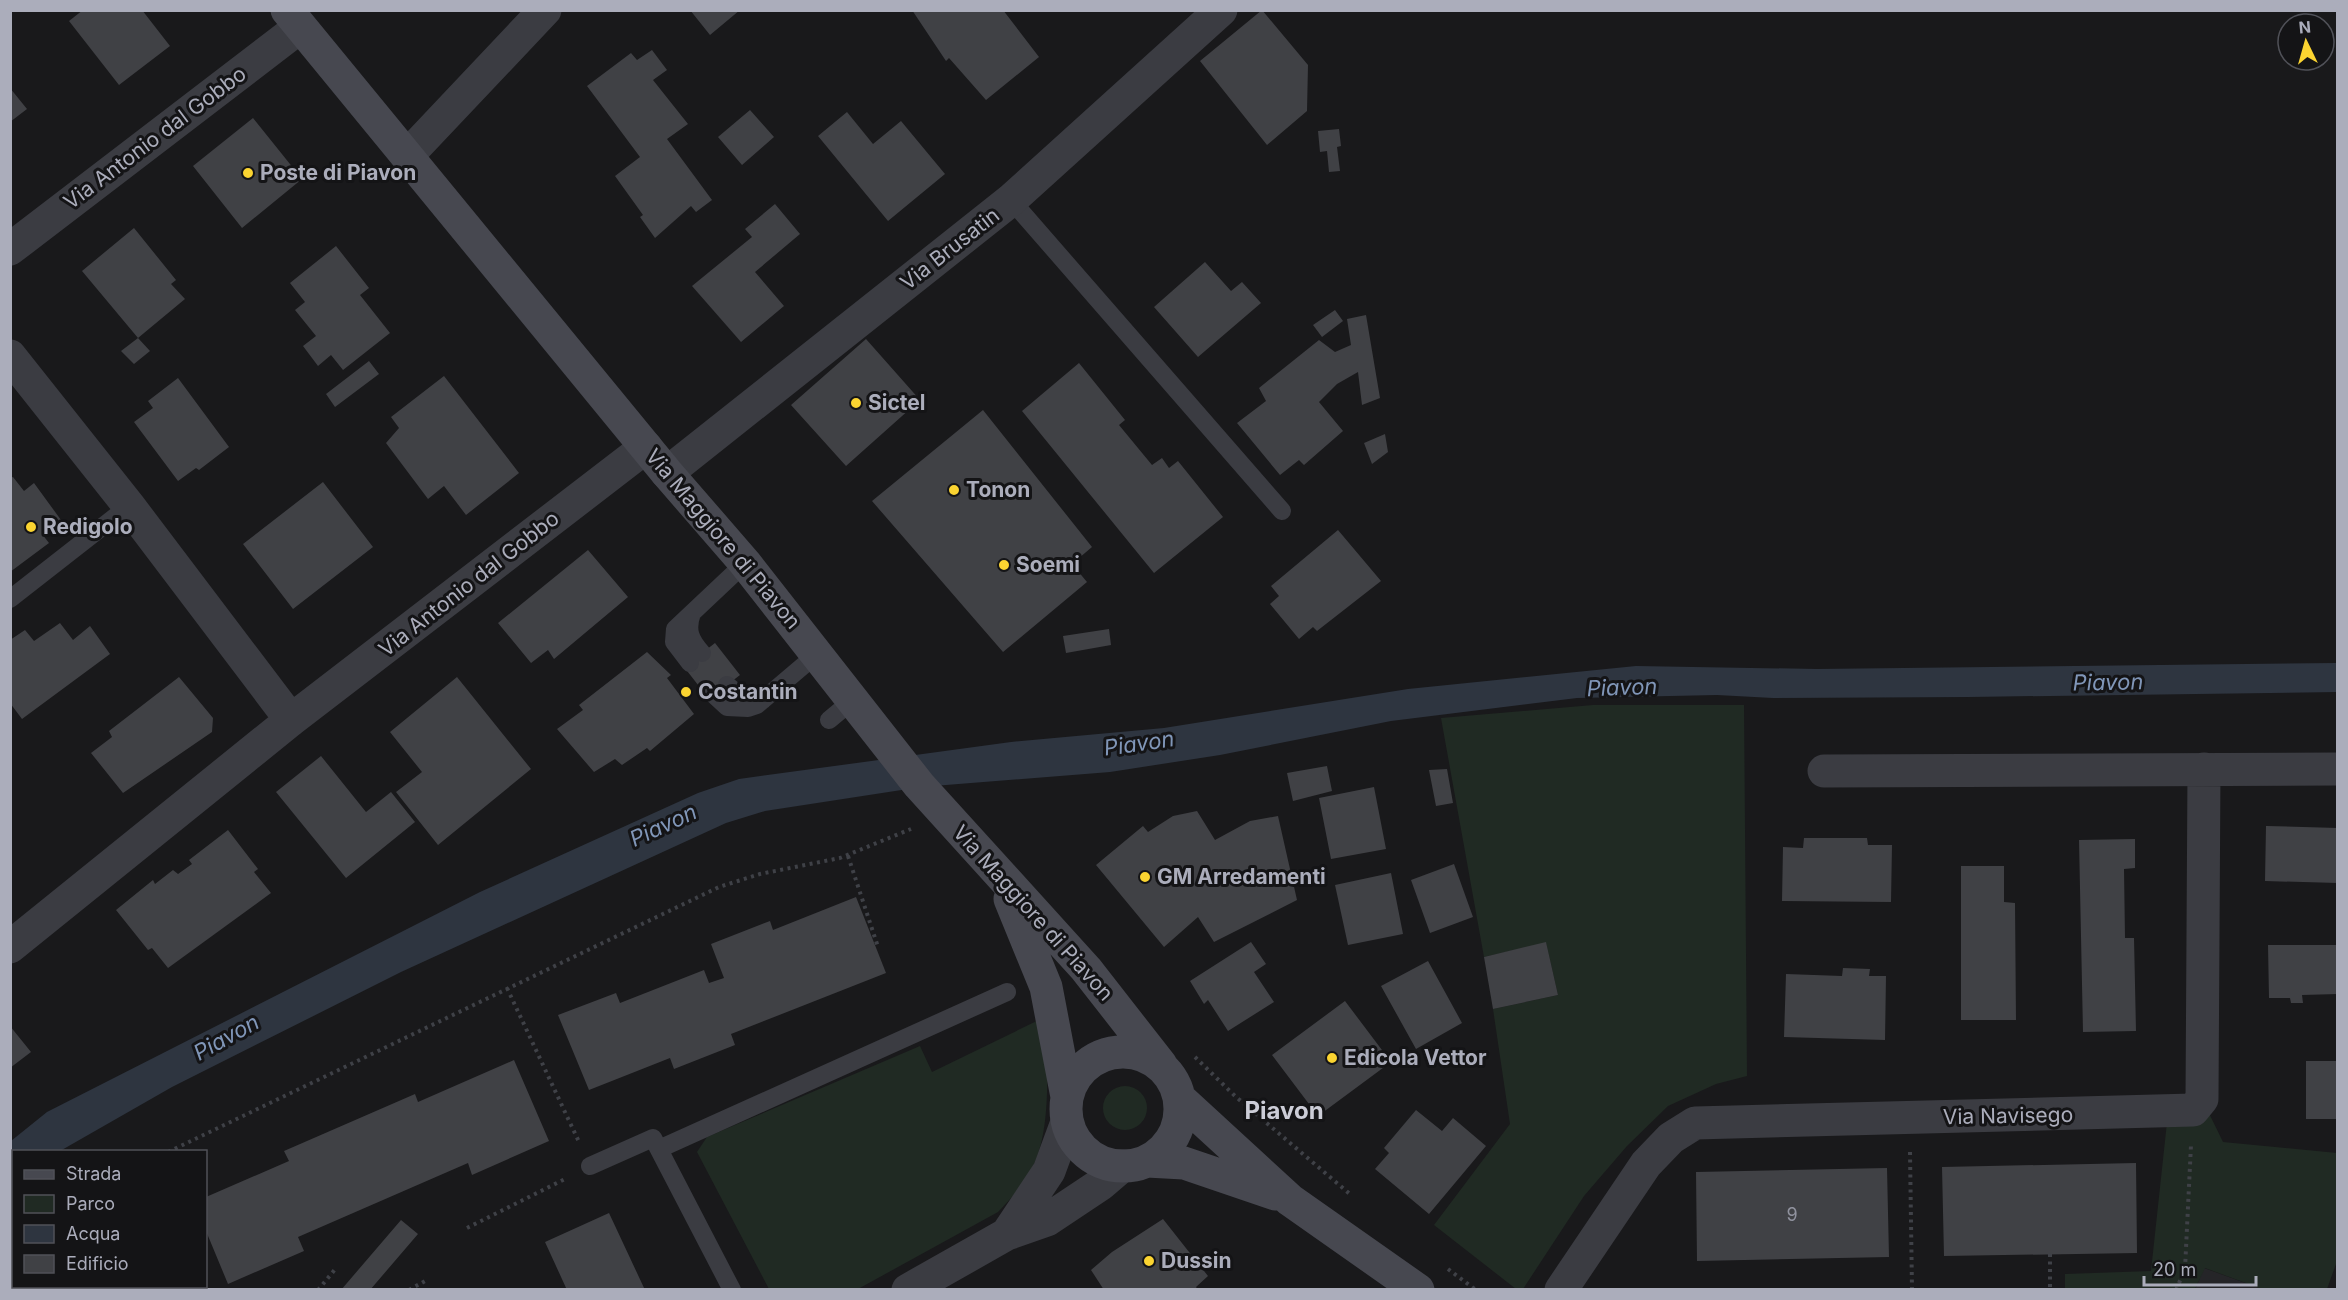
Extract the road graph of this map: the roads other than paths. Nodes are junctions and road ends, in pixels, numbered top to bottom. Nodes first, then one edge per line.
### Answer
1 (545, 10) edge
2 (1221, 10) edge
3 (293, 19) edge
4 (407, 156) junction
5 (1011, 200) junction
6 (10, 249) edge
7 (10, 356) edge
8 (646, 447) junction
9 (667, 473) junction
10 (129, 506) junction
11 (1282, 512) dead end
12 (745, 563) junction
13 (10, 599) edge
14 (817, 654) junction
15 (696, 658) dead end
16 (721, 690) dead end
17 (291, 720) junction
18 (2337, 769) edge
19 (2204, 770) junction
20 (1824, 771) dead end
21 (989, 864) junction
22 (10, 947) edge
23 (1007, 992) dead end
24 (1161, 1065) junction
25 (1180, 1099) junction
26 (1067, 1110) junction
27 (659, 1149) junction
28 (1135, 1164) junction
29 (591, 1166) road end
30 (1290, 1200) junction
31 (1007, 1234) junction
32 (1570, 1286) edge
33 (732, 1290) edge
34 (908, 1290) edge
35 (1418, 1290) edge

1 - 4 street
2 - 5 street, Via Brusatin
3 - 4 main road, Via Maggiore di Piavon
3 - 6 street, Via Antonio dal Gobbo
4 - 8 main road, Via Maggiore di Piavon
5 - 9 street, Via Brusatin
5 - 11 lane
7 - 10 street
8 - 9 main road, Via Maggiore di Piavon
8 - 17 street, Via Antonio dal Gobbo
9 - 12 main road, Via Maggiore di Piavon
10 - 13 lane
10 - 17 street
12 - 14 main road, Via Maggiore di Piavon
12 - 15 lane
14 - 16 lane
14 - 21 main road, Via Maggiore di Piavon
17 - 22 street, Via Antonio dal Gobbo
18 - 19 street
19 - 20 street
19 - 32 street, Via Navisego
21 - 24 main road, Via Maggiore di Piavon
21 - 26 main road
23 - 27 lane
24 - 25 main road, Via Maggiore di Piavon
24 - 26 main road
25 - 28 main road
25 - 30 main road, Via Maggiore di Piavon
26 - 28 main road
26 - 31 street
27 - 29 lane
27 - 33 lane
28 - 30 main road
28 - 31 street
30 - 35 main road, Via Maggiore di Piavon
31 - 34 street

